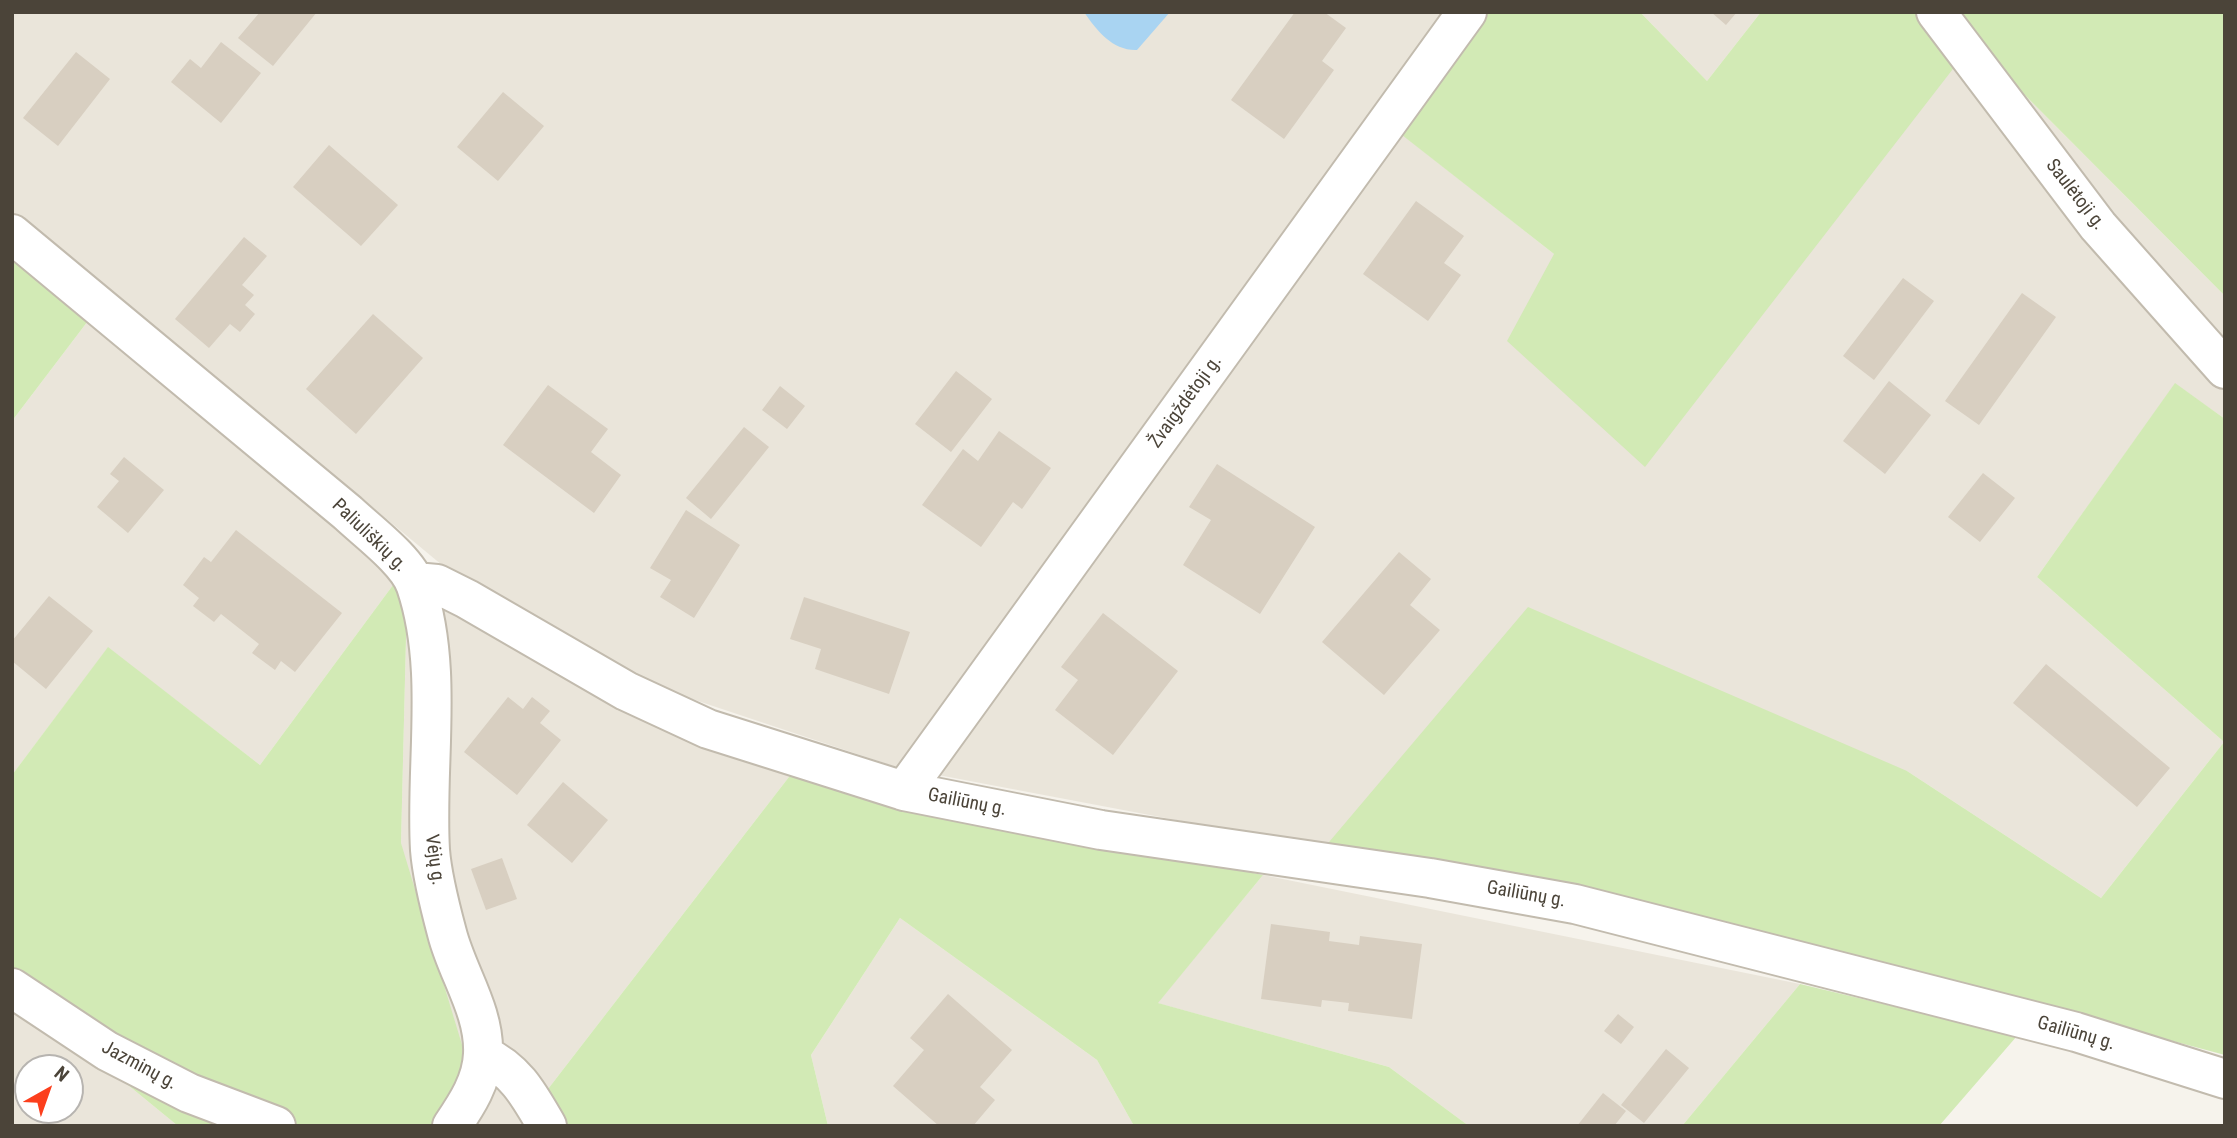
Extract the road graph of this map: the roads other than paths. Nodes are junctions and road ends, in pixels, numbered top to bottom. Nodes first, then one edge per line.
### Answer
1 (1467, 12) edge
2 (1936, 12) edge
3 (12, 234) edge
4 (2225, 369) edge
5 (415, 582) junction
6 (817, 764) joint
7 (904, 790) junction
8 (12, 988) edge
9 (483, 1055) junction
10 (2225, 1079) edge
11 (276, 1126) edge
12 (452, 1126) edge
13 (547, 1126) edge

1 - 7 street, Žvaigždėtoji g.
2 - 4 street, Saulėtoji g.
3 - 5 street, Paliuliškių g.
5 - 6 street, Paliuliškių g.
5 - 9 street, Vėjų g.
6 - 7 street, Gailiūnų g.
7 - 10 street, Gailiūnų g.
8 - 11 street, Jazminų g.
9 - 12 street, Vėjų g.
9 - 13 street

